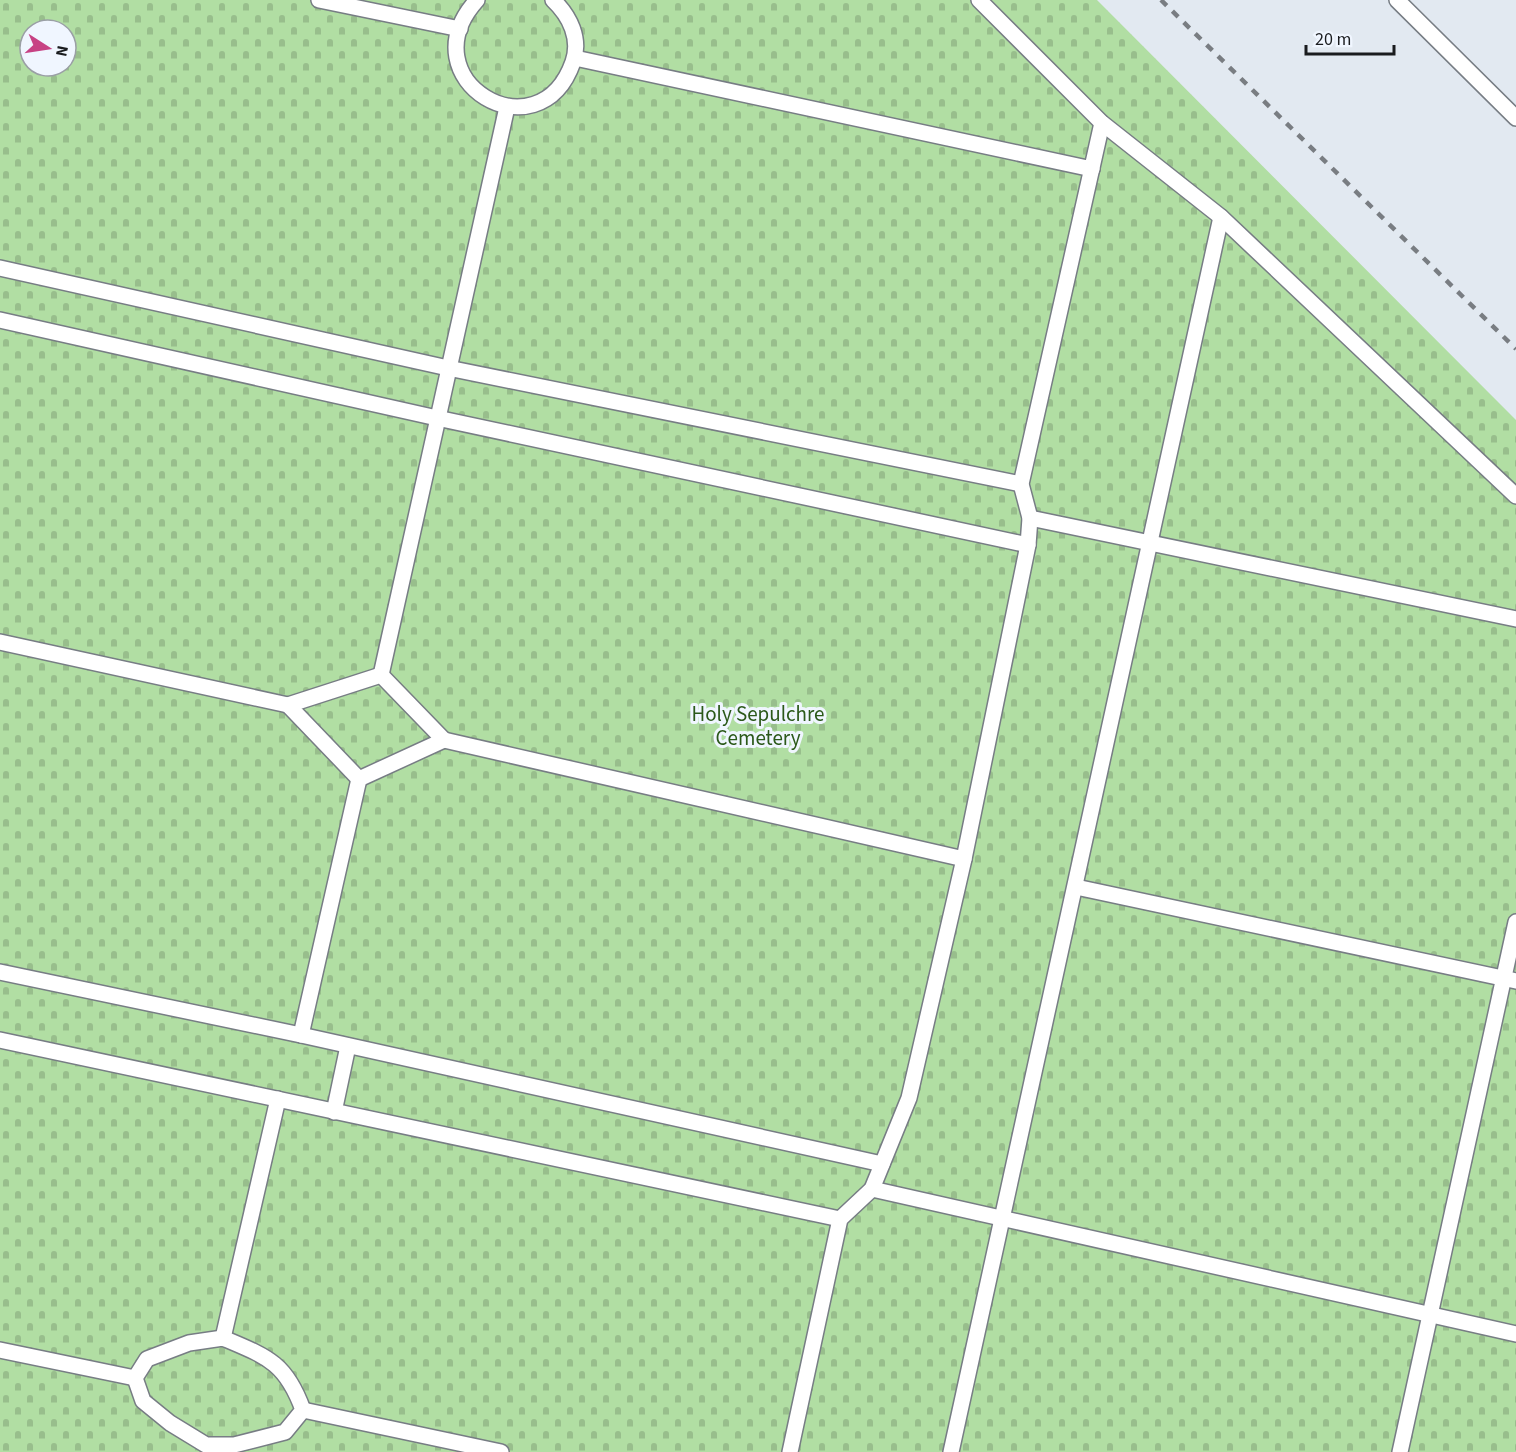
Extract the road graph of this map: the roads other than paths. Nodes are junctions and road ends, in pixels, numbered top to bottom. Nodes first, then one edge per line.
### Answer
1 (319, 0) edge
2 (477, 0) edge
3 (553, 0) edge
4 (979, 0) edge
5 (1397, 0) edge
6 (460, 29) junction
7 (575, 57) junction
8 (507, 107) junction
9 (1516, 118) edge
10 (1102, 123) junction
11 (1092, 169) junction
12 (1221, 217) junction
13 (0, 268) edge
14 (0, 320) edge
15 (448, 368) junction
16 (437, 418) junction
17 (1021, 484) junction
18 (1516, 496) edge
19 (1030, 519) junction
20 (1152, 544) junction
21 (1028, 545) junction
22 (1516, 619) edge
23 (0, 642) edge
24 (381, 675) junction
25 (288, 705) junction
26 (444, 740) junction
27 (359, 779) junction
28 (964, 859) junction
29 (1076, 887) junction
30 (1516, 922) edge
31 (0, 972) edge
32 (1510, 979) edge
33 (300, 1035) junction
34 (0, 1040) edge
35 (348, 1046) junction
36 (278, 1099) junction
37 (334, 1112) junction
38 (882, 1164) junction
39 (872, 1189) junction
40 (1002, 1219) junction
41 (840, 1220) junction
42 (1430, 1315) junction
43 (1516, 1334) edge
44 (224, 1338) junction
45 (0, 1350) edge
46 (135, 1378) junction
47 (303, 1410) junction
48 (206, 1448) edge
49 (501, 1452) edge
50 (790, 1452) edge
51 (951, 1452) edge
52 (1400, 1452) edge

1 - 6 lane
2 - 6 lane
3 - 7 lane
4 - 10 lane
5 - 9 lane
6 - 8 lane
7 - 8 lane
7 - 11 lane
8 - 15 lane
10 - 11 lane
10 - 12 lane
11 - 17 lane
12 - 18 lane
12 - 20 lane
13 - 15 lane
14 - 16 lane
15 - 16 lane
15 - 17 lane
16 - 21 lane
16 - 24 lane
17 - 19 lane
19 - 20 lane
19 - 21 lane
20 - 22 lane
20 - 29 lane
21 - 28 lane
23 - 25 lane
24 - 25 lane
24 - 26 lane
25 - 27 lane
26 - 27 lane
26 - 28 lane
27 - 33 lane
28 - 38 lane
29 - 32 lane
29 - 40 lane
30 - 32 lane
31 - 33 lane
32 - 42 lane
33 - 35 lane
34 - 36 lane
35 - 37 lane
35 - 38 lane
36 - 37 lane
36 - 44 lane
37 - 41 lane
38 - 39 lane
39 - 40 lane
39 - 41 lane
40 - 42 lane
40 - 51 lane
41 - 50 lane
42 - 43 lane
42 - 52 lane
44 - 46 lane
44 - 47 lane
45 - 46 lane
46 - 48 lane
47 - 48 lane
47 - 49 lane

